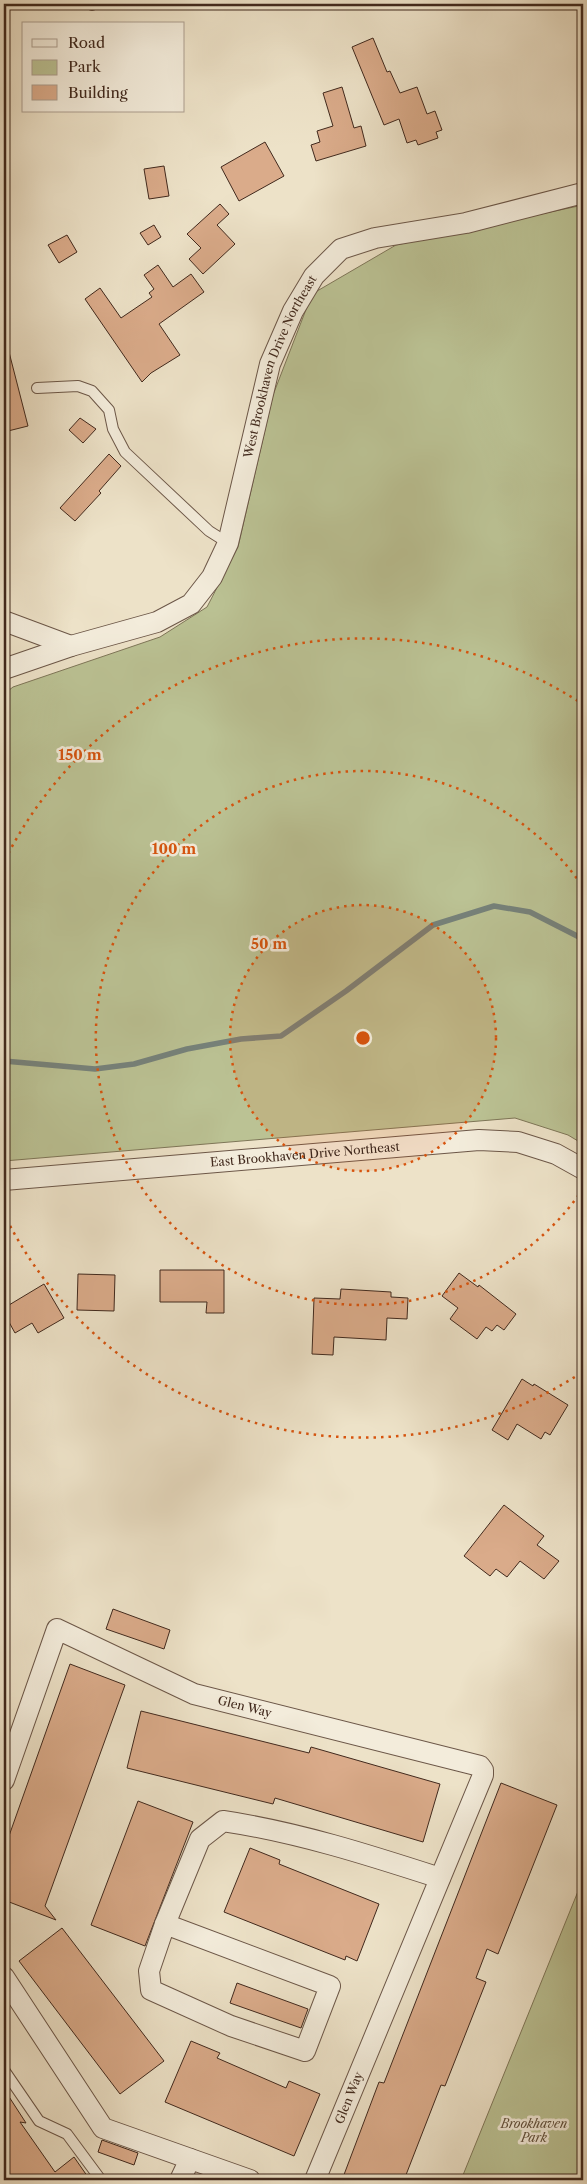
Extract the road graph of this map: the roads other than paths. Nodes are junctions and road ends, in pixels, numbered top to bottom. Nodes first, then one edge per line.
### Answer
1 (583, 193) edge
2 (37, 388) dead end
3 (228, 543) junction
4 (4, 620) edge
5 (71, 646) junction
6 (4, 669) edge
7 (583, 1169) edge
8 (13, 1180) edge
9 (4, 1189) edge
10 (4, 1780) edge
11 (440, 1878) junction
12 (165, 1924) junction
13 (4, 1978) edge
14 (4, 2070) edge
15 (190, 2159) junction
16 (101, 2180) edge
17 (180, 2180) edge
18 (250, 2180) edge
19 (315, 2180) edge

1 - 3 street, West Brookhaven Drive Northeast
2 - 3 lane
3 - 5 street, West Brookhaven Drive Northeast
4 - 5 street
5 - 6 street, West Brookhaven Drive Northeast
7 - 8 street, East Brookhaven Drive Northeast
8 - 9 street, East Brookhaven Drive Northeast
10 - 11 street, Glen Way
11 - 12 street
11 - 19 street, Glen Way
12 - 12 street
13 - 15 street
14 - 16 lane
15 - 17 street
15 - 18 street

